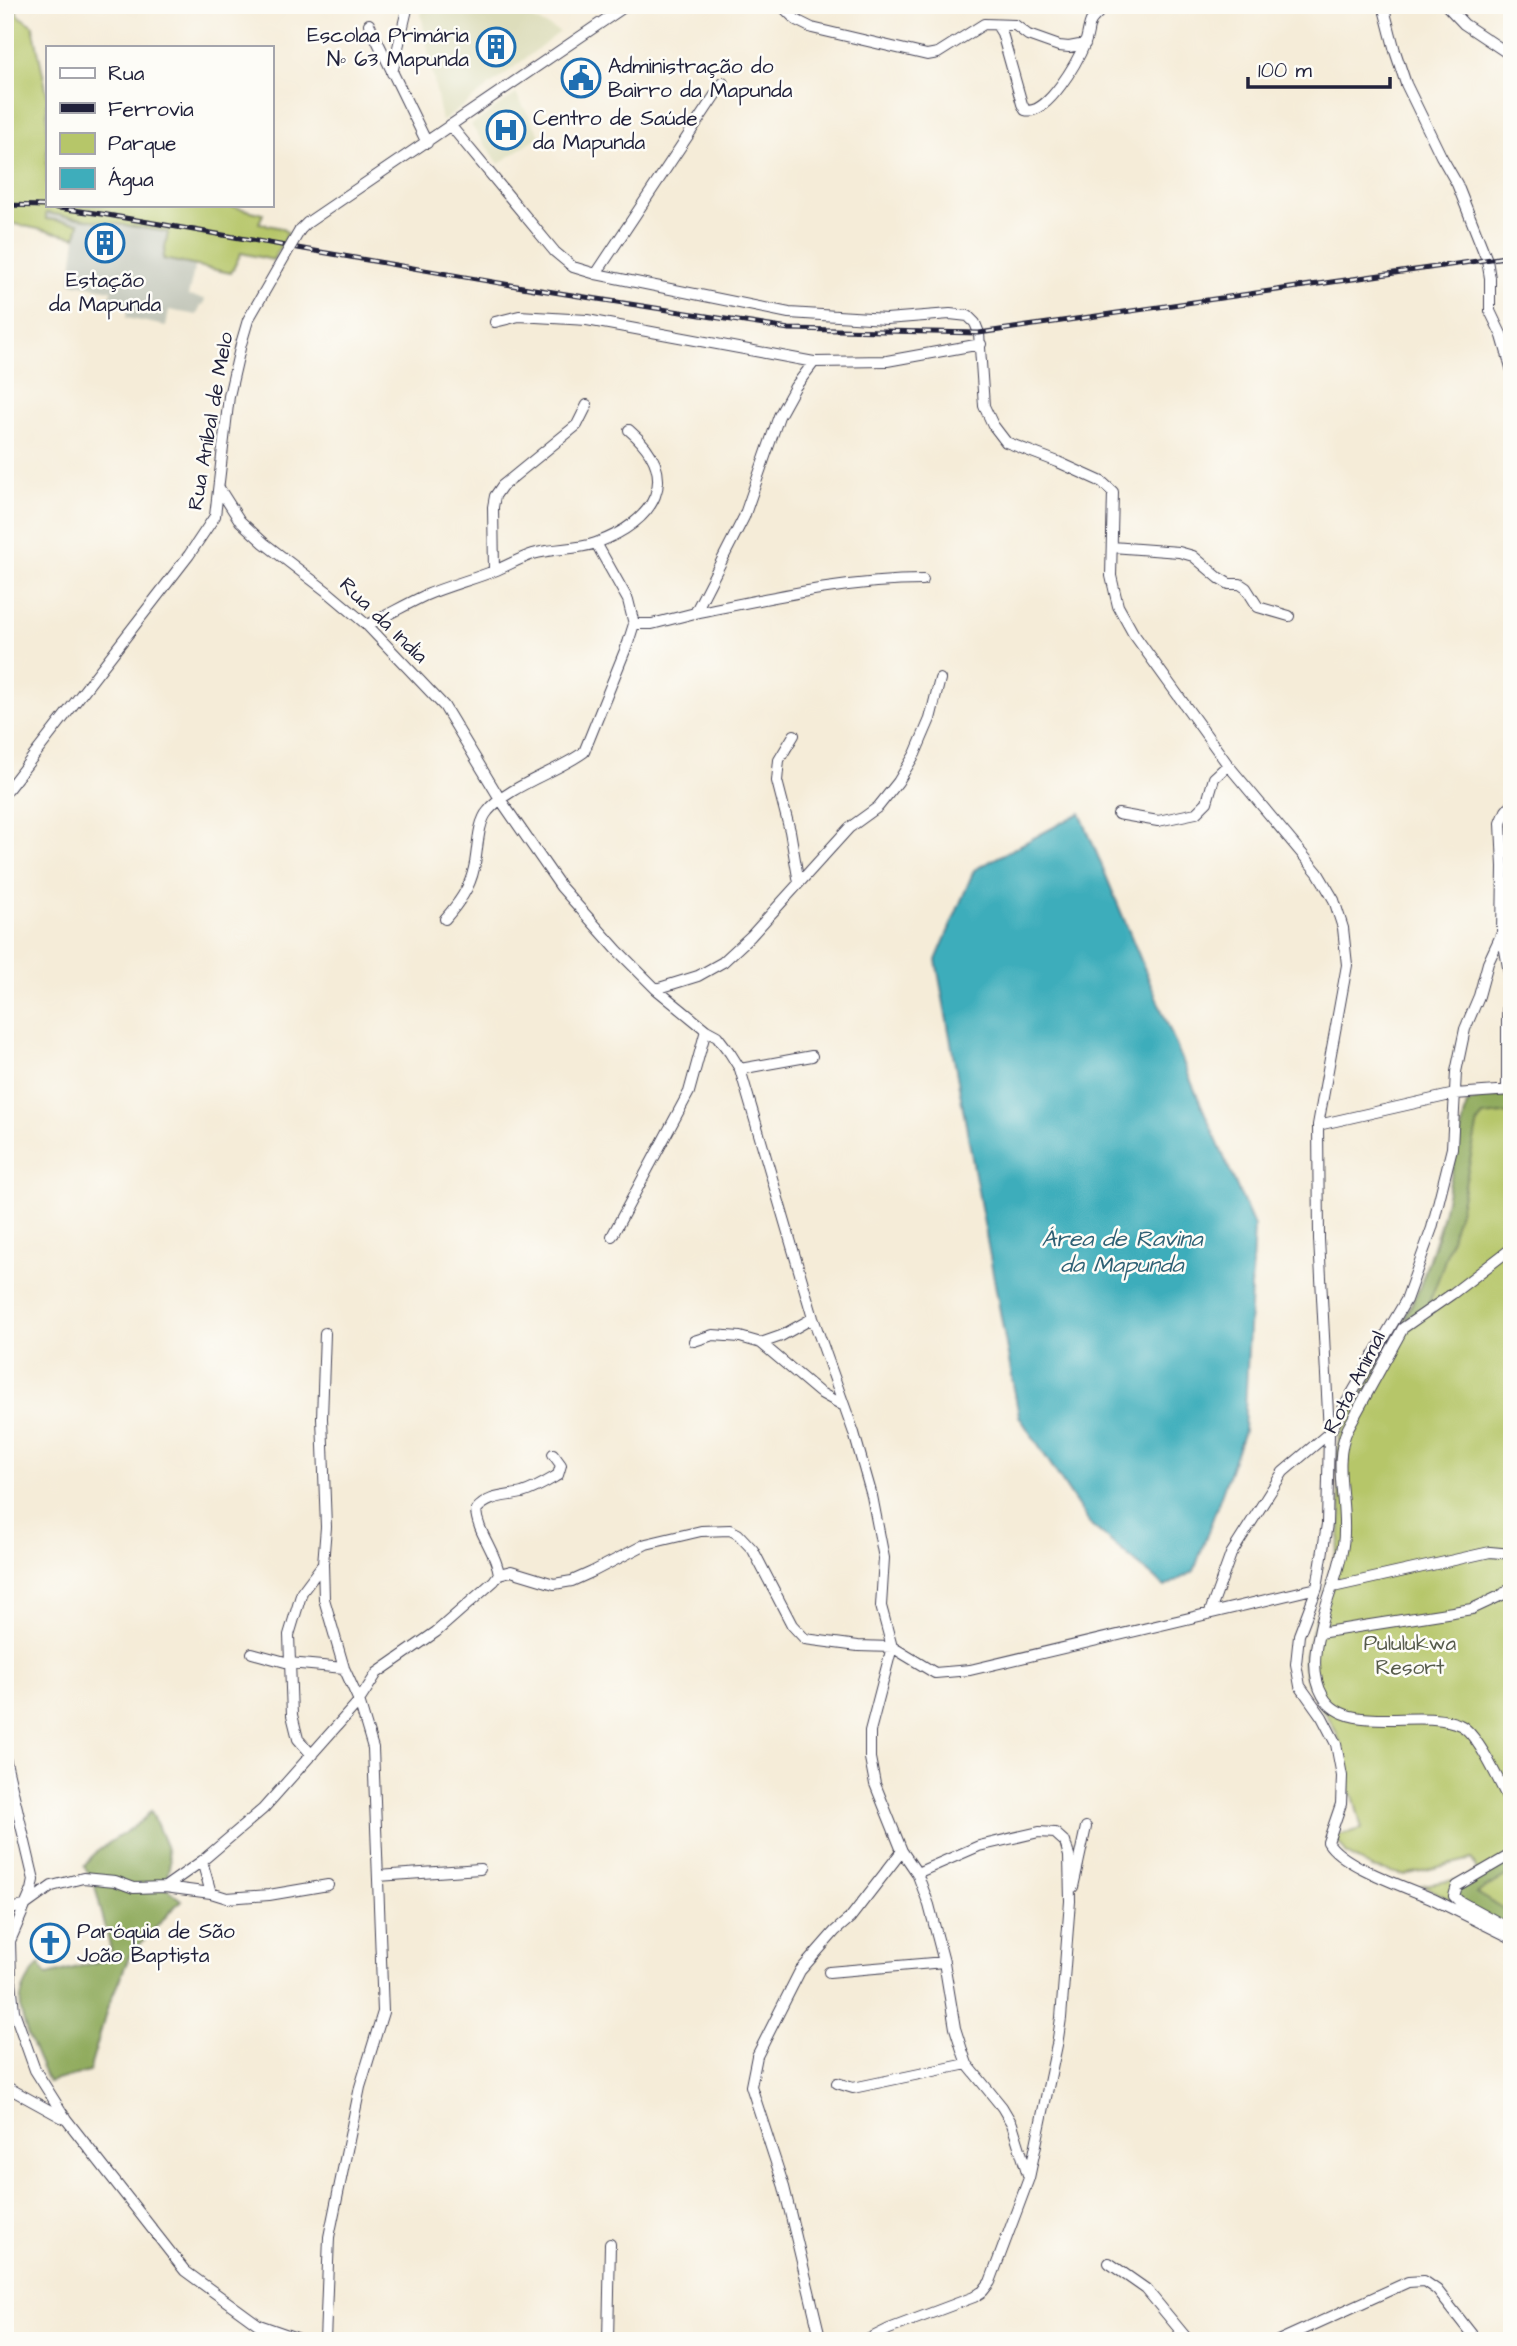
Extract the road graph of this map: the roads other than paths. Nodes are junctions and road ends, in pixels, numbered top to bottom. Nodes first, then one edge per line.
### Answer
1 (408, 5) edge
2 (627, 5) edge
3 (781, 5) edge
4 (1107, 5) edge
5 (1382, 5) edge
6 (1446, 5) edge
7 (369, 24) dead end
8 (997, 25) junction
9 (1085, 44) junction
10 (1512, 56) edge
11 (392, 73) junction
12 (723, 83) dead end
13 (450, 125) junction
14 (427, 143) junction
15 (596, 274) junction
16 (495, 323) dead end
17 (981, 344) junction
18 (814, 362) junction
19 (1512, 371) edge
20 (587, 405) dead end
21 (629, 430) dead end
22 (219, 488) junction
23 (596, 543) junction
24 (1112, 547) junction
25 (494, 572) junction
26 (923, 580) dead end
27 (695, 613) junction
28 (1289, 616) dead end
29 (634, 624) junction
30 (367, 625) junction
31 (940, 679) dead end
32 (794, 735) dead end
33 (1228, 765) junction
34 (5, 793) edge
35 (500, 799) junction
36 (1512, 804) edge
37 (1118, 814) dead end
38 (799, 883) junction
39 (445, 919) dead end
40 (1502, 933) junction
41 (656, 989) junction
42 (1511, 996) edge
43 (706, 1030) junction
44 (813, 1056) dead end
45 (740, 1069) junction
46 (1510, 1090) edge
47 (1455, 1094) junction
48 (1318, 1125) junction
49 (612, 1236) dead end
50 (1512, 1248) edge
51 (813, 1318) junction
52 (325, 1334) dead end
53 (694, 1340) dead end
54 (761, 1343) junction
55 (844, 1406) junction
56 (1329, 1433) junction
57 (553, 1454) dead end
58 (1512, 1555) edge
59 (323, 1564) junction
60 (499, 1574) junction
61 (1333, 1587) junction
62 (1512, 1587) edge
63 (1317, 1588) junction
64 (1210, 1612) junction
65 (1319, 1633) junction
66 (892, 1647) junction
67 (252, 1653) dead end
68 (289, 1663) junction
69 (344, 1668) junction
70 (359, 1701) junction
71 (312, 1755) junction
72 (5, 1758) edge
73 (1512, 1807) edge
74 (1086, 1828) dead end
75 (902, 1851) junction
76 (1512, 1854) edge
77 (202, 1861) junction
78 (480, 1869) dead end
79 (917, 1873) junction
80 (378, 1876) junction
81 (328, 1885) dead end
82 (165, 1887) junction
83 (211, 1893) junction
84 (1070, 1901) junction
85 (24, 1906) junction
86 (5, 1910) edge
87 (1512, 1930) edge
88 (1512, 1938) edge
89 (944, 1962) junction
90 (829, 1972) dead end
91 (10, 2013) edge
92 (967, 2064) junction
93 (838, 2083) dead end
94 (5, 2086) edge
95 (66, 2119) junction
96 (1029, 2178) junction
97 (610, 2244) dead end
98 (1109, 2263) dead end
99 (305, 2341) edge
100 (325, 2341) edge
101 (608, 2341) edge
102 (821, 2341) edge
103 (865, 2341) edge
104 (1189, 2341) edge
105 (1278, 2341) edge
106 (1476, 2341) edge

1 - 11 street
2 - 13 street, Rua Aníbal de Melo
3 - 8 street
4 - 9 street
5 - 19 street
6 - 10 street
7 - 11 street
8 - 9 street
8 - 9 street
11 - 14 street
12 - 15 street
13 - 14 street, Rua Aníbal de Melo
13 - 15 street
14 - 22 street, Rua Aníbal de Melo, bridge
15 - 17 street
16 - 18 street
17 - 18 street
17 - 24 street
18 - 27 street
20 - 25 street
21 - 23 street
22 - 30 street, Rua da India
22 - 34 street, Rua Aníbal de Melo
23 - 25 street
23 - 29 street
24 - 28 street
24 - 33 street
25 - 30 street
26 - 27 street
27 - 29 street
29 - 35 street
30 - 35 street, Rua da India
31 - 38 street
32 - 38 street
33 - 37 street
33 - 48 street
35 - 39 street
35 - 41 street, Rua da India
36 - 40 street
38 - 41 street
40 - 42 street
40 - 47 street
41 - 43 street, Rua da India
42 - 46 street
43 - 45 street, Rua da India
43 - 49 street
44 - 45 street
45 - 51 street, Rua da India
46 - 47 street
47 - 48 street
47 - 56 street
48 - 56 street
50 - 61 street, Rota Animal
51 - 54 street
51 - 55 street, Rua da India
52 - 59 street
53 - 54 street
54 - 55 street
55 - 66 street, Rua da India
56 - 63 street
56 - 64 street
57 - 60 street
58 - 61 street
59 - 68 street
59 - 69 street
60 - 66 street
60 - 70 street
61 - 65 street, Rota Animal
62 - 65 street
63 - 64 street
63 - 88 street
64 - 66 street
65 - 73 street, Rota Animal
66 - 75 street
67 - 68 street
68 - 69 street
68 - 71 street
69 - 70 street
70 - 71 street
70 - 80 street
71 - 77 street
72 - 85 street
74 - 84 street
75 - 79 street
75 - 102 street
76 - 87 street
77 - 82 street
77 - 83 street
78 - 80 street
79 - 84 street
79 - 89 street
80 - 100 street
81 - 83 street
82 - 83 street
82 - 85 street
84 - 96 street
85 - 86 street
85 - 91 street
89 - 90 street
89 - 92 street
91 - 95 street
92 - 93 street
92 - 96 street
94 - 95 street
95 - 99 street
96 - 103 street
97 - 101 street
98 - 104 street
105 - 106 street

